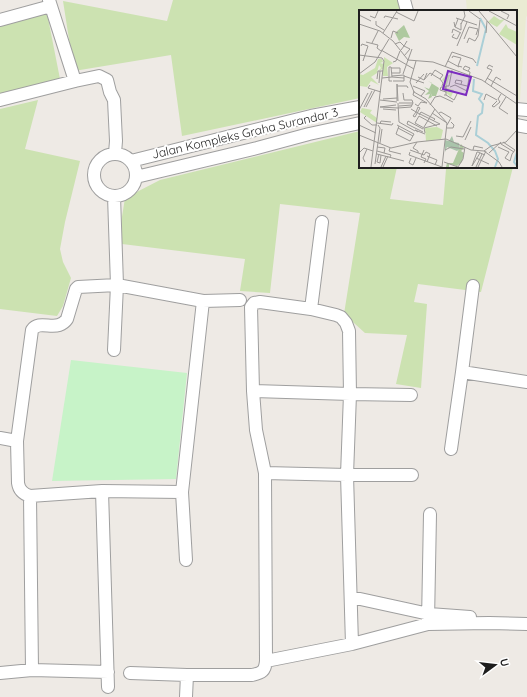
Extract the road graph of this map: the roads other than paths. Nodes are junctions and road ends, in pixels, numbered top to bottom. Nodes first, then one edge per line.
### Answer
1 (404, 0) edge
2 (50, 3) edge
3 (407, 10) edge
4 (0, 20) edge
5 (75, 81) junction
6 (0, 100) edge
7 (359, 107) edge
8 (517, 108) edge
9 (527, 110) edge
10 (359, 123) edge
11 (517, 125) edge
12 (527, 127) edge
13 (112, 154) junction
14 (131, 161) junction
15 (136, 177) junction
16 (114, 196) junction
17 (322, 222) dead end
18 (117, 285) junction
19 (473, 286) dead end
20 (240, 300) dead end
21 (203, 301) junction
22 (311, 309) junction
23 (114, 350) dead end
24 (462, 372) junction
25 (527, 382) edge
26 (253, 391) junction
27 (350, 394) junction
28 (411, 395) dead end
29 (0, 438) edge
30 (18, 441) junction
31 (451, 449) dead end
32 (265, 473) junction
33 (347, 475) junction
34 (412, 475) dead end
35 (102, 491) junction
36 (182, 492) junction
37 (30, 496) junction
38 (430, 514) dead end
39 (186, 560) dead end
40 (351, 597) junction
41 (428, 619) junction
42 (527, 624) edge
43 (352, 644) junction
44 (266, 661) junction
45 (32, 670) junction
46 (108, 672) junction
47 (0, 673) edge
48 (130, 673) dead end
49 (187, 675) junction
50 (108, 687) dead end
51 (186, 697) edge

1 - 3 street
2 - 4 street
2 - 5 street
5 - 6 street
5 - 13 street
7 - 14 street, Jalan Kompleks Graha Surandar 3
8 - 9 street
10 - 15 street, Jalan Kompleks Graha Surandar 3
11 - 12 street
13 - 14 street
13 - 16 street
14 - 15 street
15 - 16 street
16 - 18 street
17 - 22 street
18 - 21 street
18 - 23 street
18 - 30 street
19 - 24 street
20 - 21 street
21 - 36 street
22 - 26 street
22 - 27 street
24 - 25 street
24 - 31 street
26 - 27 street
26 - 32 street
27 - 28 street
27 - 33 street
29 - 30 street
30 - 37 street
32 - 33 street
32 - 44 street
33 - 34 street
33 - 40 street
35 - 36 street
35 - 37 street
35 - 46 street
36 - 39 street
37 - 45 street
38 - 41 street
40 - 41 street
40 - 43 street
41 - 42 street
41 - 43 street
43 - 44 street
44 - 49 street
45 - 46 street
45 - 47 street
46 - 50 street
48 - 49 street
49 - 51 street

